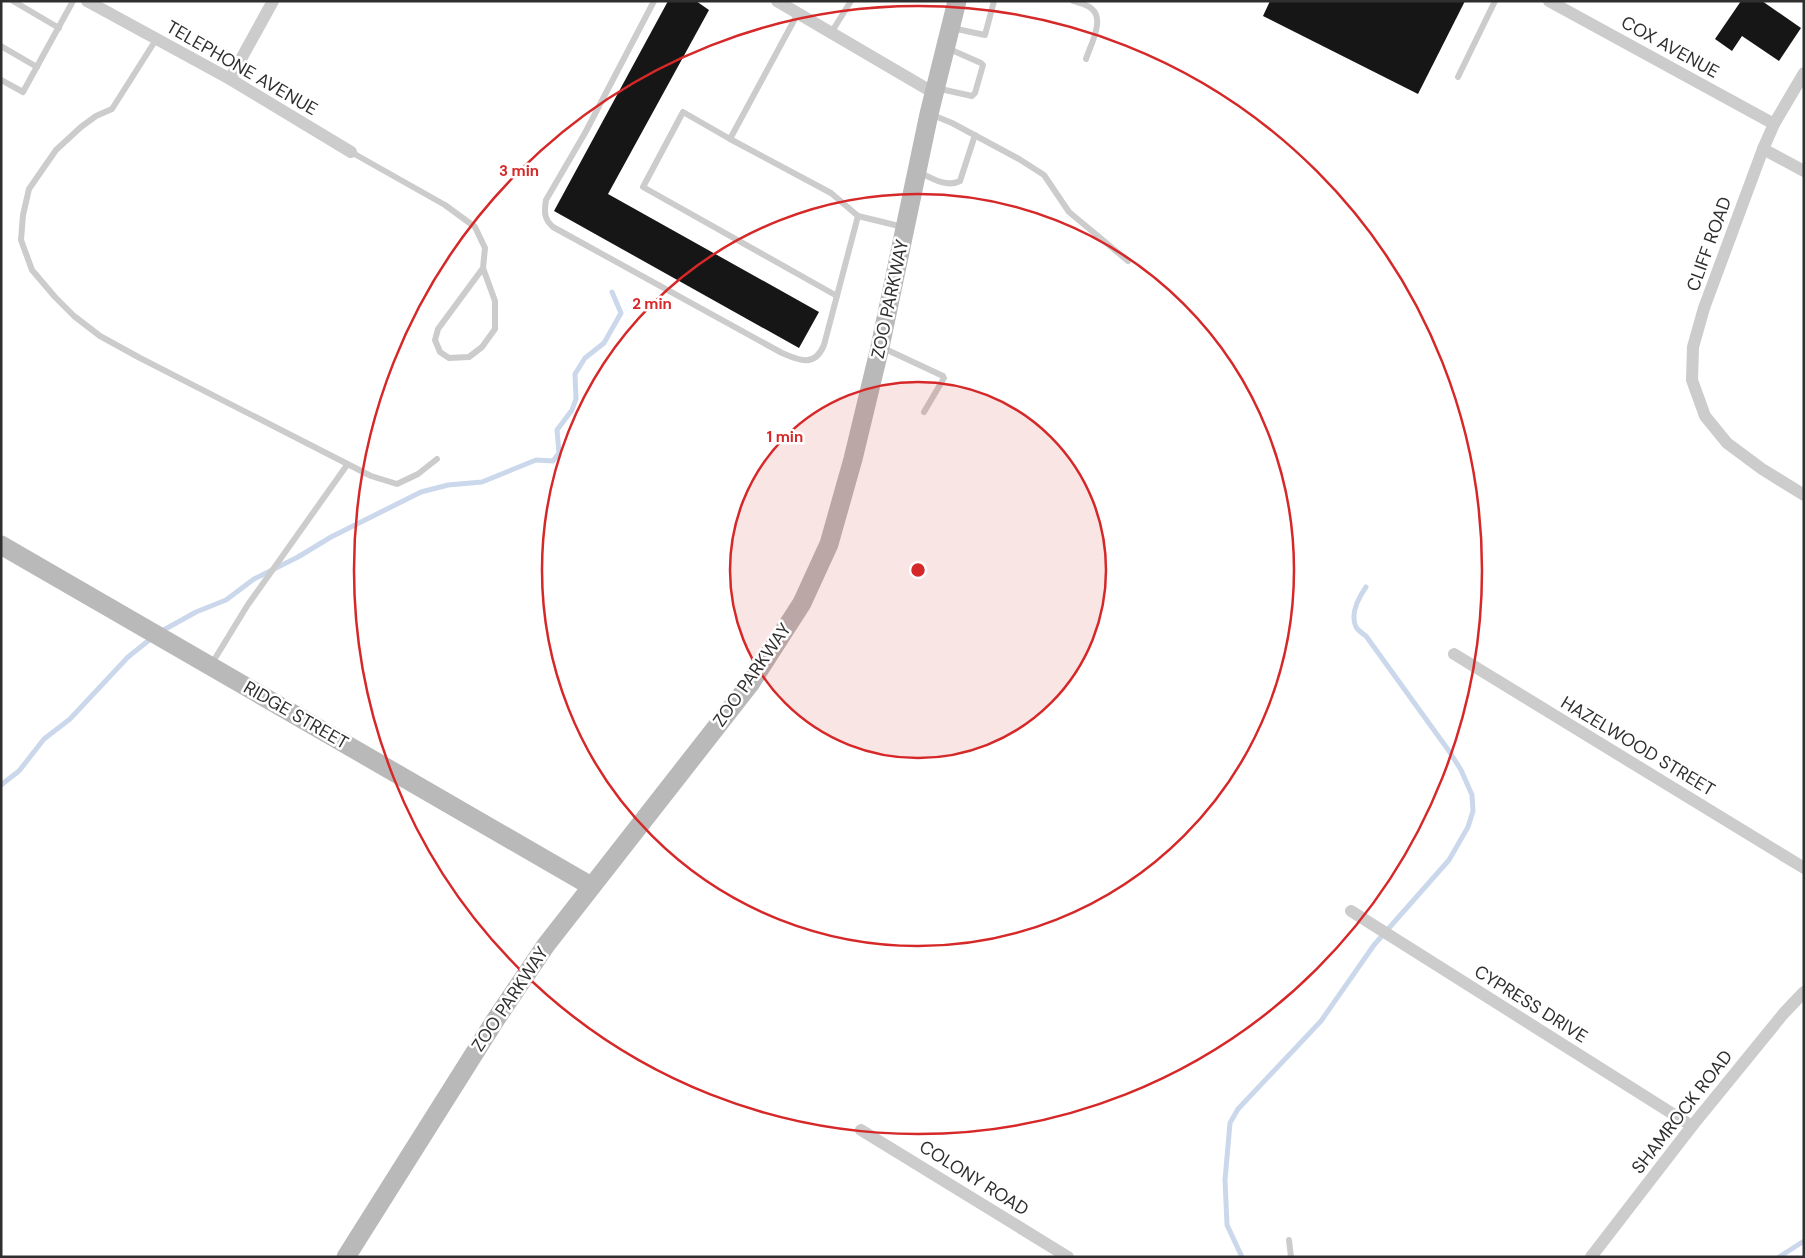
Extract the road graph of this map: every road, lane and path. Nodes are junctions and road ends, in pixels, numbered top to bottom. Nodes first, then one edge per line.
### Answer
1 (13, 1) edge
2 (73, 1) edge
3 (87, 1) edge
4 (273, 1) edge
5 (654, 1) edge
6 (777, 1) edge
7 (851, 1) edge
8 (957, 1) edge
9 (994, 1) edge
10 (1073, 1) edge
11 (1495, 1) edge
12 (1549, 1) edge
13 (798, 14) junction
14 (59, 28) junction
15 (951, 28) junction
16 (831, 33) junction
17 (157, 38) junction
18 (1, 46) edge
19 (946, 47) junction
20 (1086, 59) dead end
21 (37, 67) junction
22 (1804, 73) edge
23 (1458, 77) dead end
24 (230, 79) junction
25 (1, 80) edge
26 (935, 90) junction
27 (929, 114) junction
28 (1774, 124) junction
29 (975, 135) junction
30 (730, 139) junction
31 (1763, 149) junction
32 (351, 152) joint
33 (918, 171) junction
34 (1804, 171) edge
35 (858, 216) junction
36 (905, 227) junction
37 (1128, 261) dead end
38 (483, 268) junction
39 (837, 296) junction
40 (880, 347) junction
41 (924, 412) dead end
42 (437, 459) dead end
43 (347, 465) junction
44 (1804, 494) edge
45 (1, 545) edge
46 (1454, 654) dead end
47 (210, 666) junction
48 (1804, 868) edge
49 (591, 886) junction
50 (1351, 911) dead end
51 (1804, 992) edge
52 (1692, 1126) junction
53 (861, 1130) dead end
54 (1289, 1240) dead end
55 (346, 1257) edge
56 (1068, 1257) edge
57 (1291, 1257) edge
58 (1591, 1257) edge

1 - 14 lane
2 - 14 lane
3 - 17 street, TELEPHONE AVENUE
4 - 24 street
5 - 39 lane
6 - 13 street
7 - 16 lane
8 - 15 main road, ZOO PARKWAY
9 - 15 lane
10 - 20 lane
11 - 23 lane
12 - 28 street, COX AVENUE
13 - 16 street
13 - 30 lane
14 - 21 lane
15 - 19 main road, ZOO PARKWAY
16 - 26 street
17 - 24 street, TELEPHONE AVENUE
17 - 43 lane
18 - 21 lane
19 - 26 main road, ZOO PARKWAY
19 - 26 lane
21 - 25 lane
22 - 28 street, CLIFF ROAD
24 - 32 street, TELEPHONE AVENUE
26 - 27 main road, ZOO PARKWAY
27 - 29 lane
27 - 33 main road, ZOO PARKWAY
28 - 31 street, CLIFF ROAD
29 - 33 lane
29 - 37 lane
30 - 35 lane
30 - 39 lane
31 - 34 street
31 - 44 street, CLIFF ROAD
32 - 38 lane
33 - 36 main road, ZOO PARKWAY
35 - 36 lane
35 - 39 lane
36 - 40 main road, ZOO PARKWAY
38 - 38 lane
40 - 41 lane
40 - 49 main road, ZOO PARKWAY
42 - 43 lane
43 - 47 lane
45 - 47 main road, RIDGE STREET
46 - 48 street, HAZELWOOD STREET
47 - 49 main road, RIDGE STREET
49 - 55 main road, ZOO PARKWAY
50 - 52 street, CYPRESS DRIVE
51 - 52 street, SHAMROCK ROAD
52 - 58 street, SHAMROCK ROAD
53 - 56 street, COLONY ROAD
54 - 57 lane

